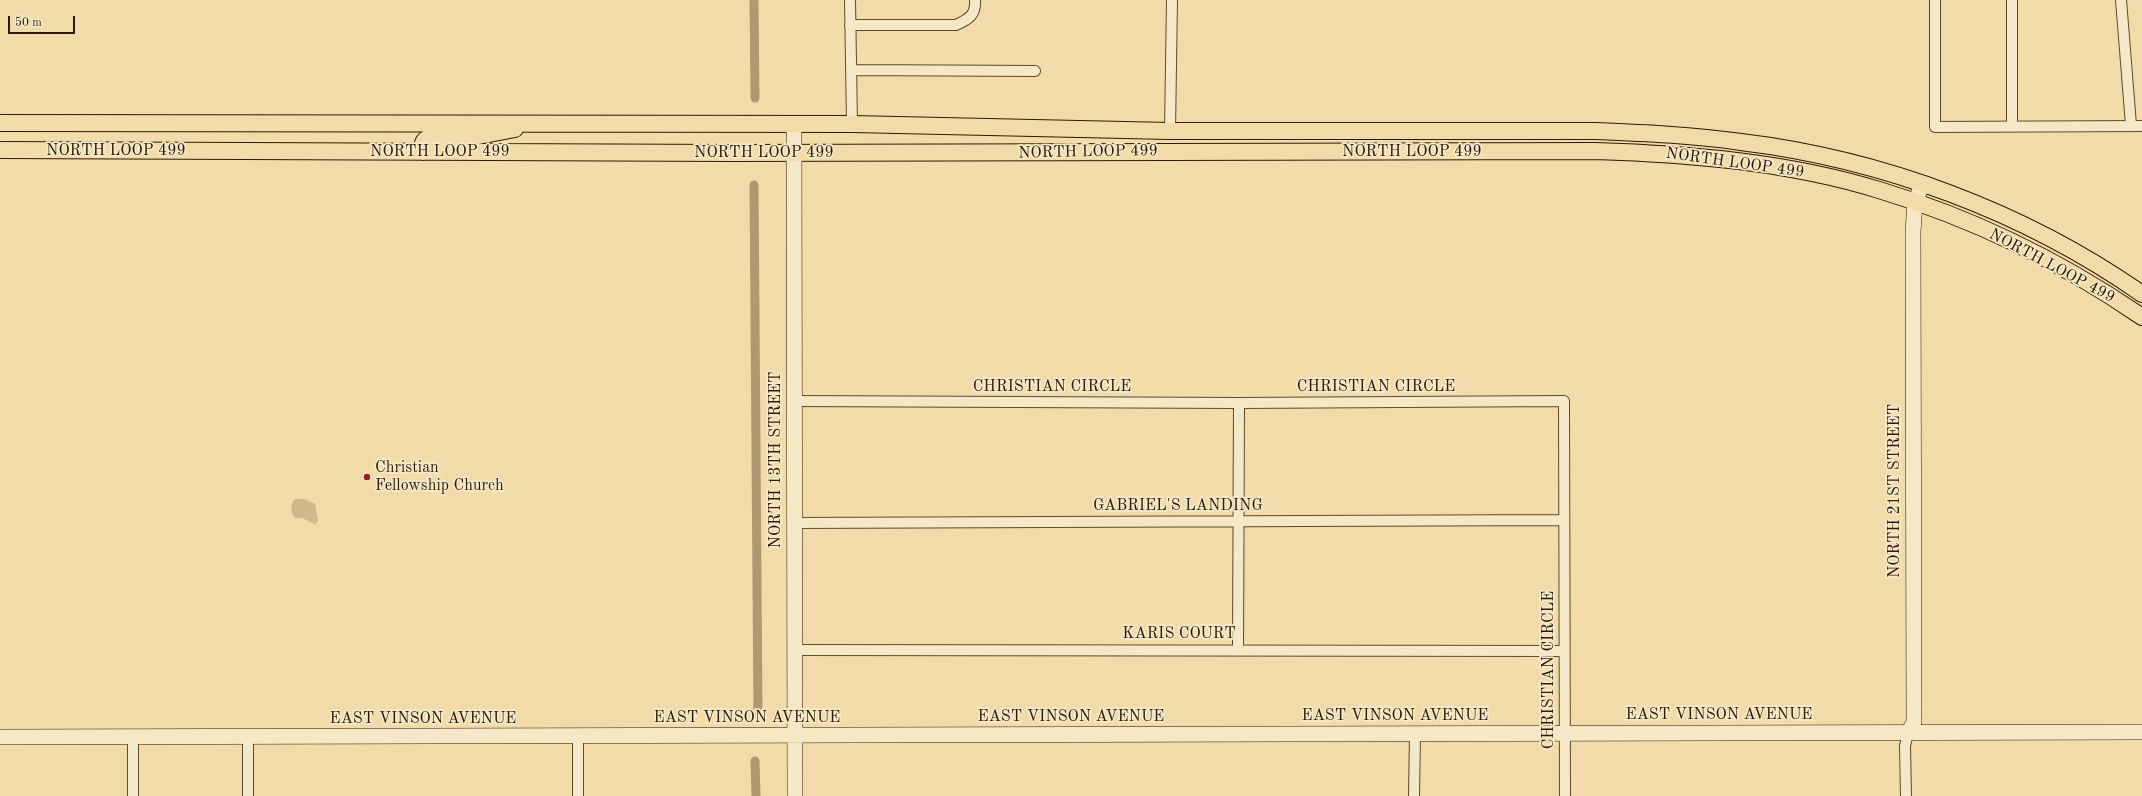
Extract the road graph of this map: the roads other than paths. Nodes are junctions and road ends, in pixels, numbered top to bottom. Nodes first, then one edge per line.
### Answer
1 (850, 0) edge
2 (975, 0) edge
3 (1172, 0) edge
4 (1935, 0) edge
5 (2012, 0) edge
6 (2121, 0) edge
7 (850, 25) junction
8 (851, 70) junction
9 (1035, 71) dead end
10 (0, 123) edge
11 (531, 123) junction
12 (794, 124) junction
13 (852, 124) junction
14 (2131, 125) junction
15 (2142, 126) edge
16 (2012, 127) junction
17 (1170, 131) junction
18 (0, 150) edge
19 (423, 152) junction
20 (1024, 152) junction
21 (794, 153) junction
22 (1922, 184) junction
23 (1915, 203) junction
24 (2142, 294) edge
25 (2142, 317) edge
26 (794, 401) junction
27 (1239, 403) junction
28 (1562, 520) junction
29 (1238, 521) junction
30 (794, 523) junction
31 (1238, 649) junction
32 (795, 650) junction
33 (1564, 651) junction
34 (2142, 732) edge
35 (1908, 733) junction
36 (1415, 734) junction
37 (1564, 734) junction
38 (578, 736) junction
39 (794, 736) junction
40 (0, 738) edge
41 (133, 738) junction
42 (248, 738) junction
43 (133, 796) edge
44 (248, 796) edge
45 (578, 796) edge
46 (795, 796) edge
47 (1414, 796) edge
48 (1565, 796) edge
49 (1906, 796) edge

1 - 7 street
2 - 7 street
3 - 17 street
4 - 16 street
5 - 16 street
6 - 14 street
7 - 8 street
8 - 9 street
8 - 13 street
10 - 11 main road, NORTH LOOP 499
11 - 12 main road, NORTH LOOP 499
11 - 19 main road
12 - 13 main road, NORTH LOOP 499
12 - 21 street, NORTH 13TH STREET
13 - 17 main road, NORTH LOOP 499
14 - 15 street
14 - 16 street
17 - 20 main road
17 - 22 main road, NORTH LOOP 499
18 - 19 main road, NORTH LOOP 499
19 - 21 main road, NORTH LOOP 499
20 - 21 main road, NORTH LOOP 499
20 - 23 main road, NORTH LOOP 499
21 - 26 street, NORTH 13TH STREET
22 - 23 street, NORTH 21ST STREET
22 - 24 main road, NORTH LOOP 499
23 - 25 main road, NORTH LOOP 499
23 - 35 street, NORTH 21ST STREET
26 - 27 street, CHRISTIAN CIRCLE
26 - 30 street, NORTH 13TH STREET
27 - 28 street, CHRISTIAN CIRCLE
27 - 29 street
28 - 29 street, GABRIEL'S LANDING
28 - 33 street, CHRISTIAN CIRCLE
29 - 30 street, GABRIEL'S LANDING
29 - 31 street
30 - 32 street, NORTH 13TH STREET
31 - 32 street, KARIS COURT
31 - 33 street, KARIS COURT
32 - 39 street, NORTH 13TH STREET
33 - 37 street, CHRISTIAN CIRCLE
34 - 35 street, EAST VINSON AVENUE
35 - 37 street, EAST VINSON AVENUE
35 - 49 street, NORTH 21ST STREET
36 - 37 street, EAST VINSON AVENUE
36 - 39 street, EAST VINSON AVENUE
36 - 47 street
37 - 48 street, CHRISTIAN CIRCLE
38 - 39 street, EAST VINSON AVENUE
38 - 42 street, EAST VINSON AVENUE
38 - 45 street
39 - 46 street, NORTH 13TH STREET
40 - 41 street, EAST VINSON AVENUE
41 - 42 street, EAST VINSON AVENUE
41 - 43 street
42 - 44 street

